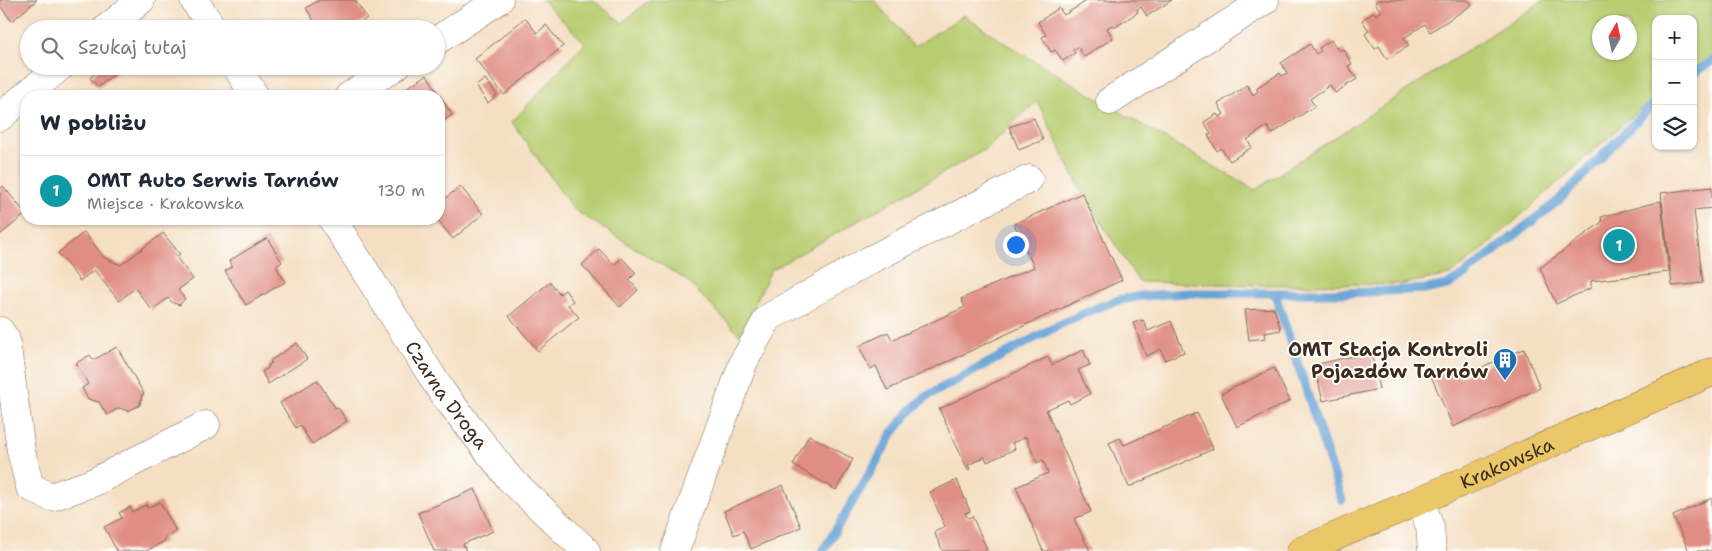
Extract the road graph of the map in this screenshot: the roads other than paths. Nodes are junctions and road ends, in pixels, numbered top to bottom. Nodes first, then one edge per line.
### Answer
1 (141, 0) edge
2 (194, 0) edge
3 (499, 0) edge
4 (1265, 0) edge
5 (117, 20) edge
6 (207, 20) edge
7 (445, 35) edge
8 (50, 75) edge
9 (242, 75) edge
10 (382, 75) edge
11 (32, 90) edge
12 (251, 90) edge
13 (358, 90) edge
14 (20, 100) edge
15 (1110, 101) dead end
16 (0, 117) edge
17 (1029, 179) dead end
18 (336, 225) edge
19 (0, 331) edge
20 (1712, 372) edge
21 (206, 425) dead end
22 (1420, 500) junction
23 (586, 551) edge
24 (675, 551) edge
25 (1301, 551) edge
26 (1432, 551) edge

1 - 5 street
2 - 6 street
3 - 7 street
4 - 15 street
8 - 11 street
9 - 12 street
10 - 13 street
14 - 16 street
17 - 24 street
18 - 23 street, Czarna Droga
19 - 21 street
20 - 22 main road, Krakowska
22 - 25 main road, Krakowska
22 - 26 street

